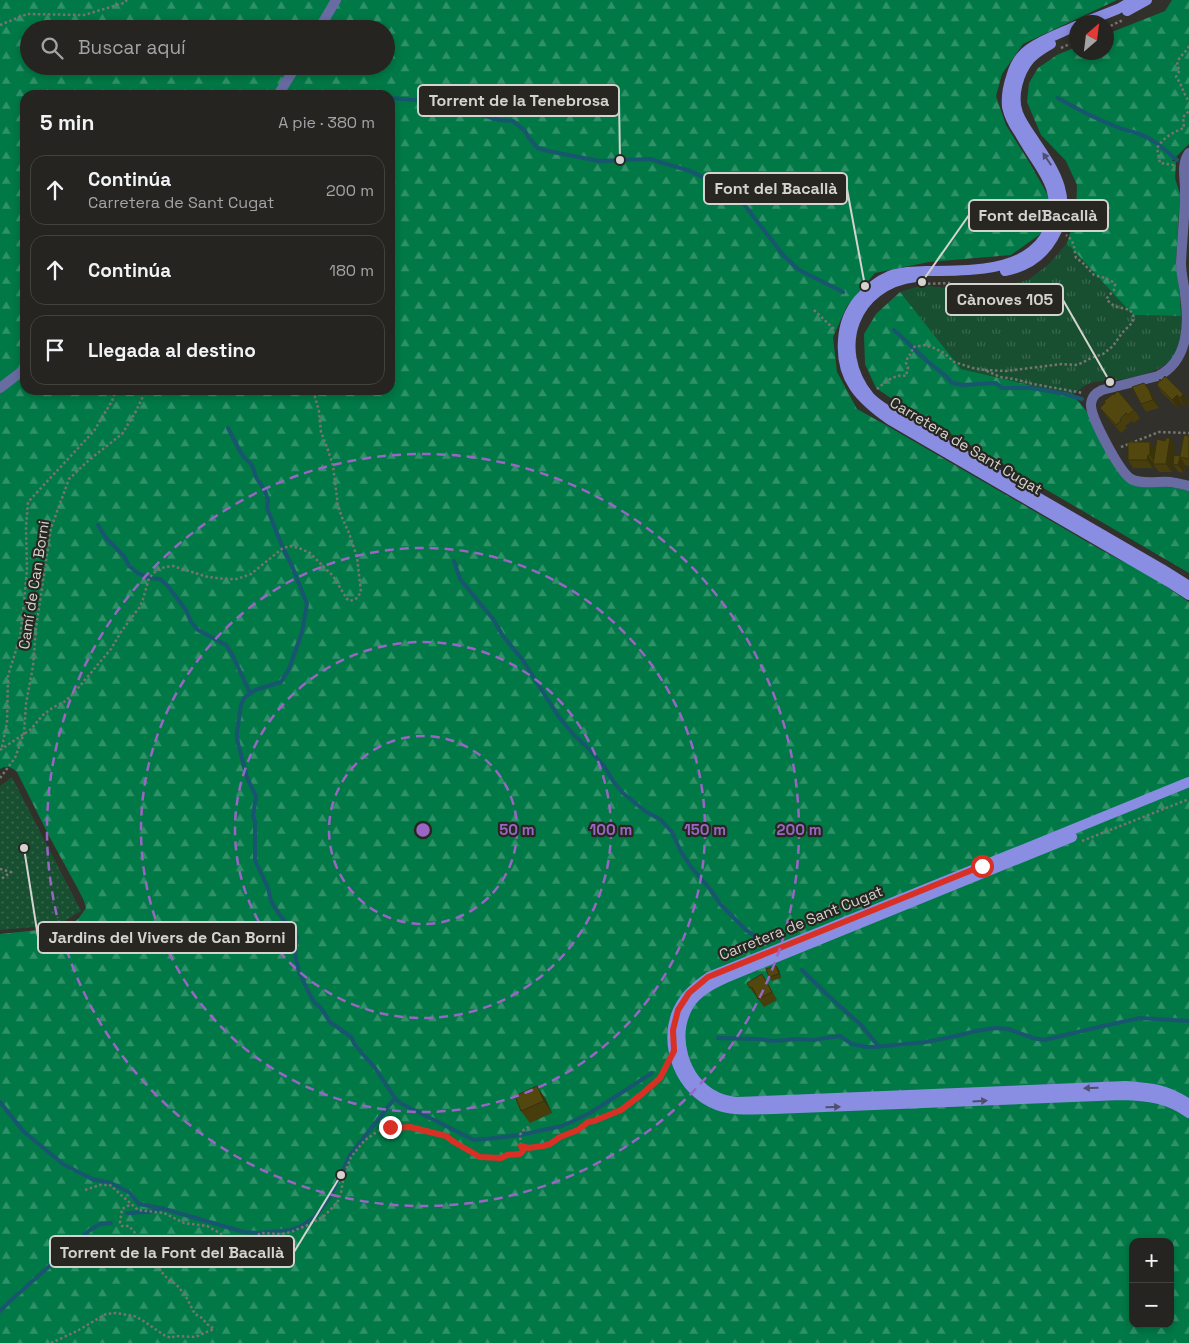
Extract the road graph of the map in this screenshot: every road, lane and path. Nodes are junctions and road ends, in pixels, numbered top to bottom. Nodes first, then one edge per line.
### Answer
1 (127, 0) edge
2 (336, 0) edge
3 (1134, 0) edge
4 (1147, 0) edge
5 (1102, 15) edge
6 (1114, 17) edge
7 (324, 20) edge
8 (0, 25) edge
9 (1069, 29) edge
10 (1069, 36) edge
11 (1069, 44) edge
12 (1189, 46) edge
13 (1054, 51) dead end
14 (290, 75) edge
15 (281, 90) edge
16 (1189, 101) edge
17 (1189, 111) edge
18 (1189, 152) edge
19 (1175, 165) dead end
20 (1061, 241) dead end
21 (949, 283) dead end
22 (917, 285) dead end
23 (814, 310) dead end
24 (843, 335) junction
25 (985, 370) junction
26 (20, 373) edge
27 (872, 385) dead end
28 (0, 388) edge
29 (114, 395) edge
30 (144, 395) edge
31 (314, 395) edge
32 (1093, 396) junction
33 (1189, 433) edge
34 (1116, 448) dead end
35 (1189, 486) edge
36 (1189, 586) edge
37 (1189, 595) edge
38 (24, 733) junction
39 (1, 750) edge
40 (0, 778) edge
41 (1189, 782) edge
42 (1189, 790) edge
43 (1189, 799) edge
44 (1080, 842) dead end
45 (0, 869) edge
46 (0, 880) edge
47 (674, 1051) junction
48 (1189, 1104) edge
49 (1189, 1112) edge
50 (530, 1126) dead end
51 (521, 1146) junction
52 (86, 1190) dead end
53 (133, 1205) junction
54 (52, 1343) edge

1 - 8 path
2 - 7 street
3 - 5 main road
4 - 6 main road
9 - 24 main road, Carretera de Sant Cugat
36 -> 10 main road, Carretera de Sant Cugat
11 - 13 path
12 - 16 path
14 - 15 street
17 - 19 path
18 - 32 street
20 - 25 path
21 - 22 path
23 - 24 path
24 - 37 main road, Carretera de Sant Cugat
25 - 27 path, Carretera de Sant Cugat
25 - 32 path
26 - 28 street
29 - 39 path
30 - 38 path, Camí de Can Borni
31 - 38 path
32 - 35 street
33 - 34 path
38 - 39 path
38 - 40 path, Camí de Can Borni
41 - 47 main road, Carretera de Sant Cugat
48 -> 42 main road, Carretera de Sant Cugat
43 - 44 path
45 - 46 path
47 -> 49 main road, Carretera de Sant Cugat
47 - 51 path
50 - 51 path
51 - 53 path
52 - 53 path
53 - 54 path

